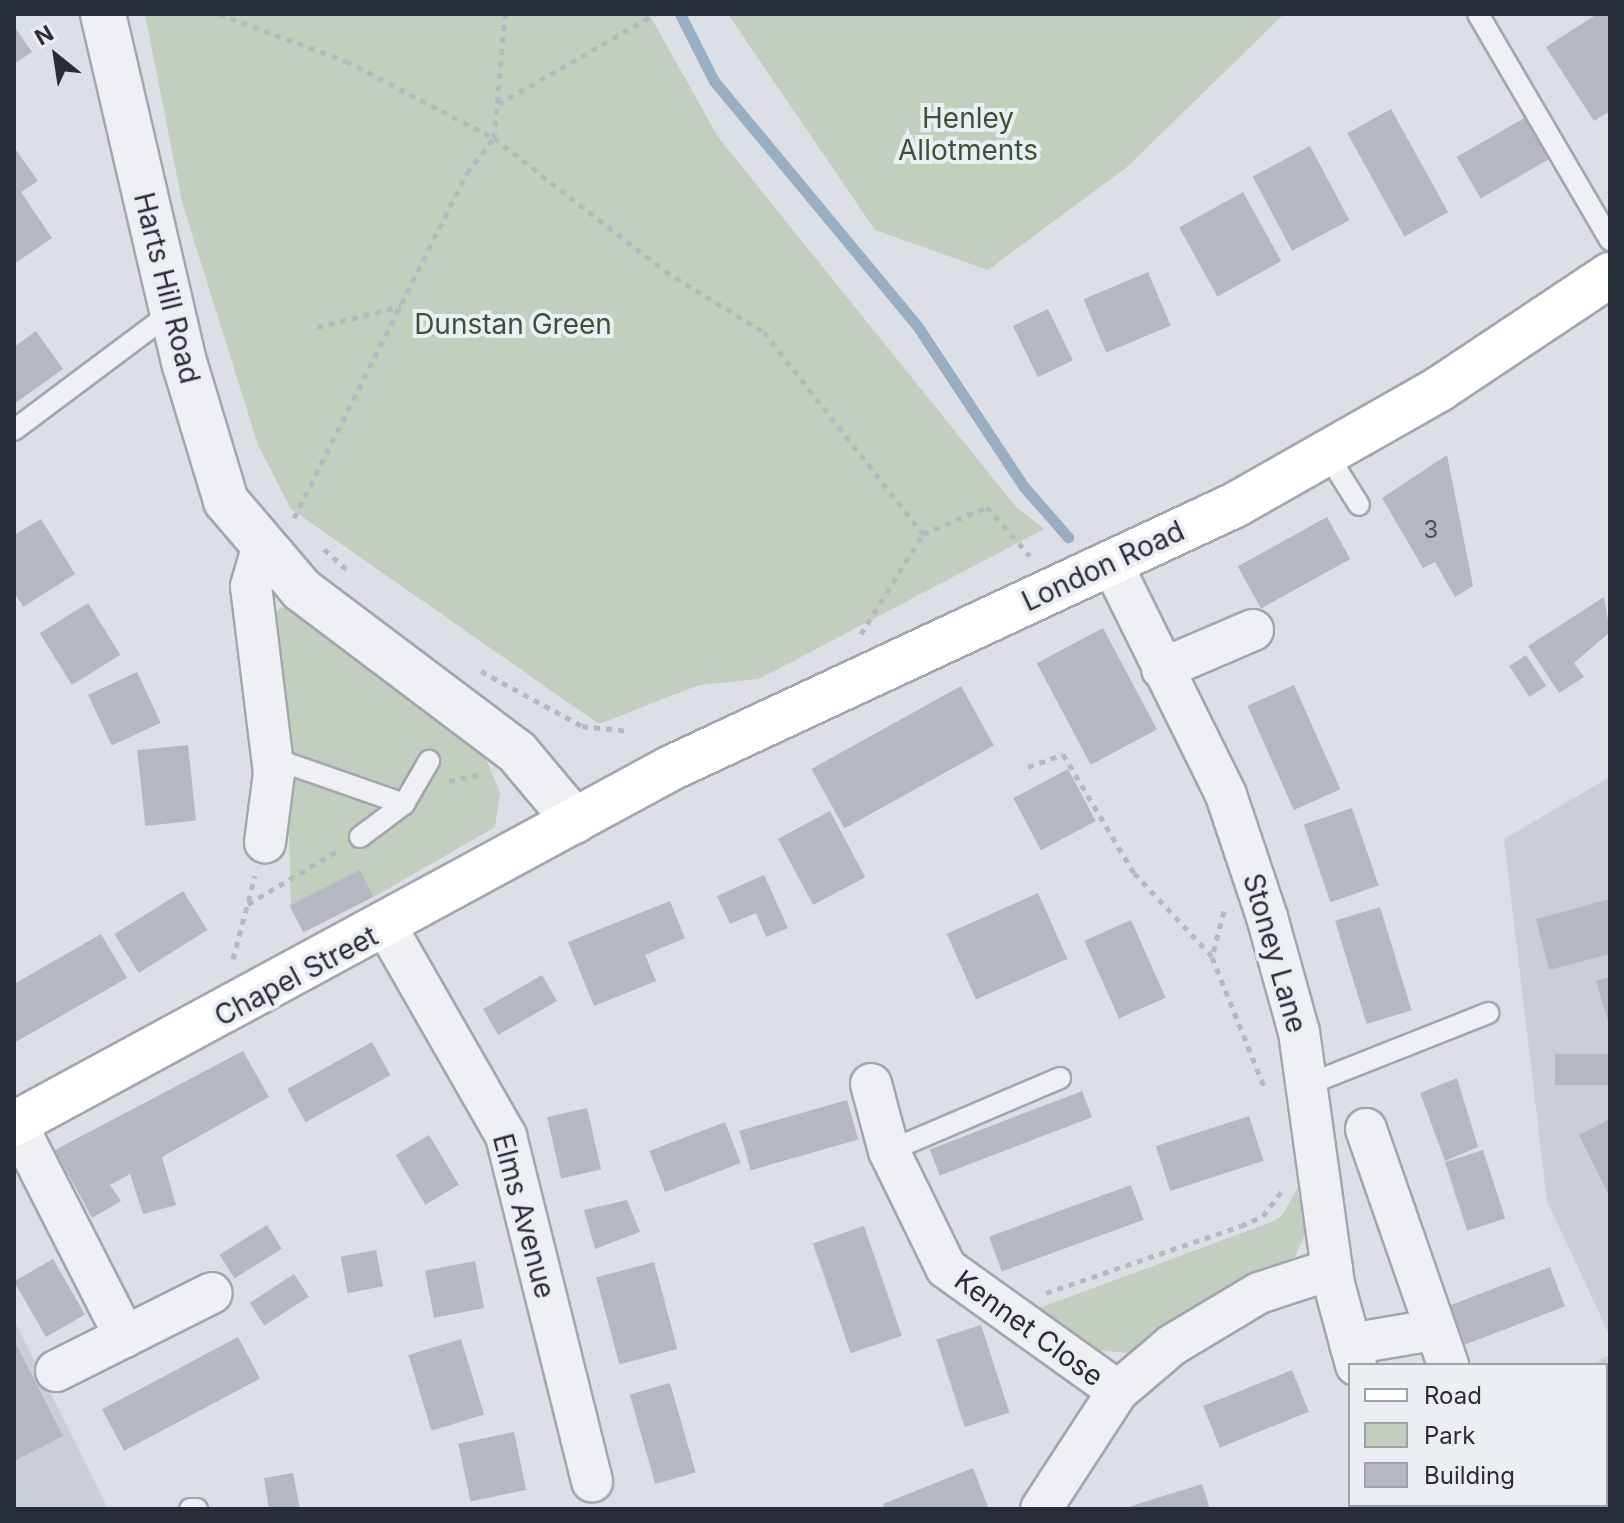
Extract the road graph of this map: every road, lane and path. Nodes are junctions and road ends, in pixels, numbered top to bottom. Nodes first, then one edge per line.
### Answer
1 (103, 14) edge
2 (219, 14) edge
3 (505, 14) edge
4 (655, 14) edge
5 (1478, 14) edge
6 (498, 104) junction
7 (494, 138) junction
8 (1610, 240) edge
9 (1610, 275) edge
10 (402, 305) junction
11 (172, 312) junction
12 (317, 327) dead end
13 (14, 430) edge
14 (1327, 454) junction
15 (1359, 505) dead end
16 (285, 509) dead end
17 (303, 531) dead end
18 (277, 534) junction
19 (923, 534) junction
20 (314, 541) dead end
21 (1036, 562) dead end
22 (1113, 566) junction
23 (359, 580) dead end
24 (1253, 630) dead end
25 (857, 646) dead end
26 (465, 662) dead end
27 (1162, 669) junction
28 (559, 714) junction
29 (552, 722) dead end
30 (629, 731) dead end
31 (272, 758) junction
32 (429, 761) dead end
33 (1028, 767) dead end
34 (484, 774) dead end
35 (416, 784) junction
36 (404, 804) junction
37 (575, 821) junction
38 (360, 837) joint
39 (265, 842) joint
40 (1227, 899) dead end
41 (247, 905) junction
42 (387, 928) junction
43 (1212, 957) junction
44 (241, 1004) junction
45 (1488, 1013) dead end
46 (1060, 1078) dead end
47 (871, 1084) dead end
48 (1309, 1084) junction
49 (1269, 1106) dead end
50 (15, 1123) edge
51 (1366, 1129) dead end
52 (889, 1151) junction
53 (1286, 1179) dead end
54 (1332, 1269) junction
55 (212, 1293) dead end
56 (996, 1310) junction
57 (125, 1337) junction
58 (1440, 1348) edge
59 (1353, 1355) edge
60 (56, 1371) dead end
61 (1118, 1391) junction
62 (592, 1481) dead end
63 (190, 1509) edge
64 (197, 1509) edge
65 (1041, 1509) edge

1 - 11 street, Harts Hill Road
2 - 7 path
3 - 6 path
4 - 6 path
5 - 8 lane
6 - 7 path
7 - 10 path
7 - 19 path
9 - 14 main road, London Road
10 - 12 path
10 - 18 path
11 - 13 lane
11 - 18 street, Harts Hill Road
14 - 15 lane
14 - 22 main road, London Road
16 - 18 path
17 - 18 path
18 - 31 street
18 - 37 street, Harts Hill Road
19 - 21 path
19 - 25 path
20 - 23 path
22 - 27 street, Stoney Lane
22 - 37 main road, London Road
24 - 27 street
26 - 28 path
27 - 48 street, Stoney Lane
28 - 29 path
28 - 30 path
31 - 36 lane
31 - 39 street
32 - 35 lane
33 - 43 path
34 - 35 path
35 - 36 lane
36 - 38 lane
37 - 42 main road, Chapel Street
38 - 41 path
39 - 41 path
40 - 43 path
41 - 44 path
42 - 44 main road, Chapel Street
42 - 62 street, Elms Avenue
43 - 49 path
44 - 50 main road, Chapel Street
45 - 48 lane
46 - 52 lane
47 - 52 street, Kennet Close
48 - 54 street, Stoney Lane
50 - 57 street
51 - 58 street
52 - 56 street, Kennet Close
53 - 56 path
54 - 59 street, Stoney Lane
54 - 61 street
55 - 57 street
56 - 61 street, Kennet Close
57 - 60 street
58 - 59 street
61 - 65 street
63 - 64 lane

